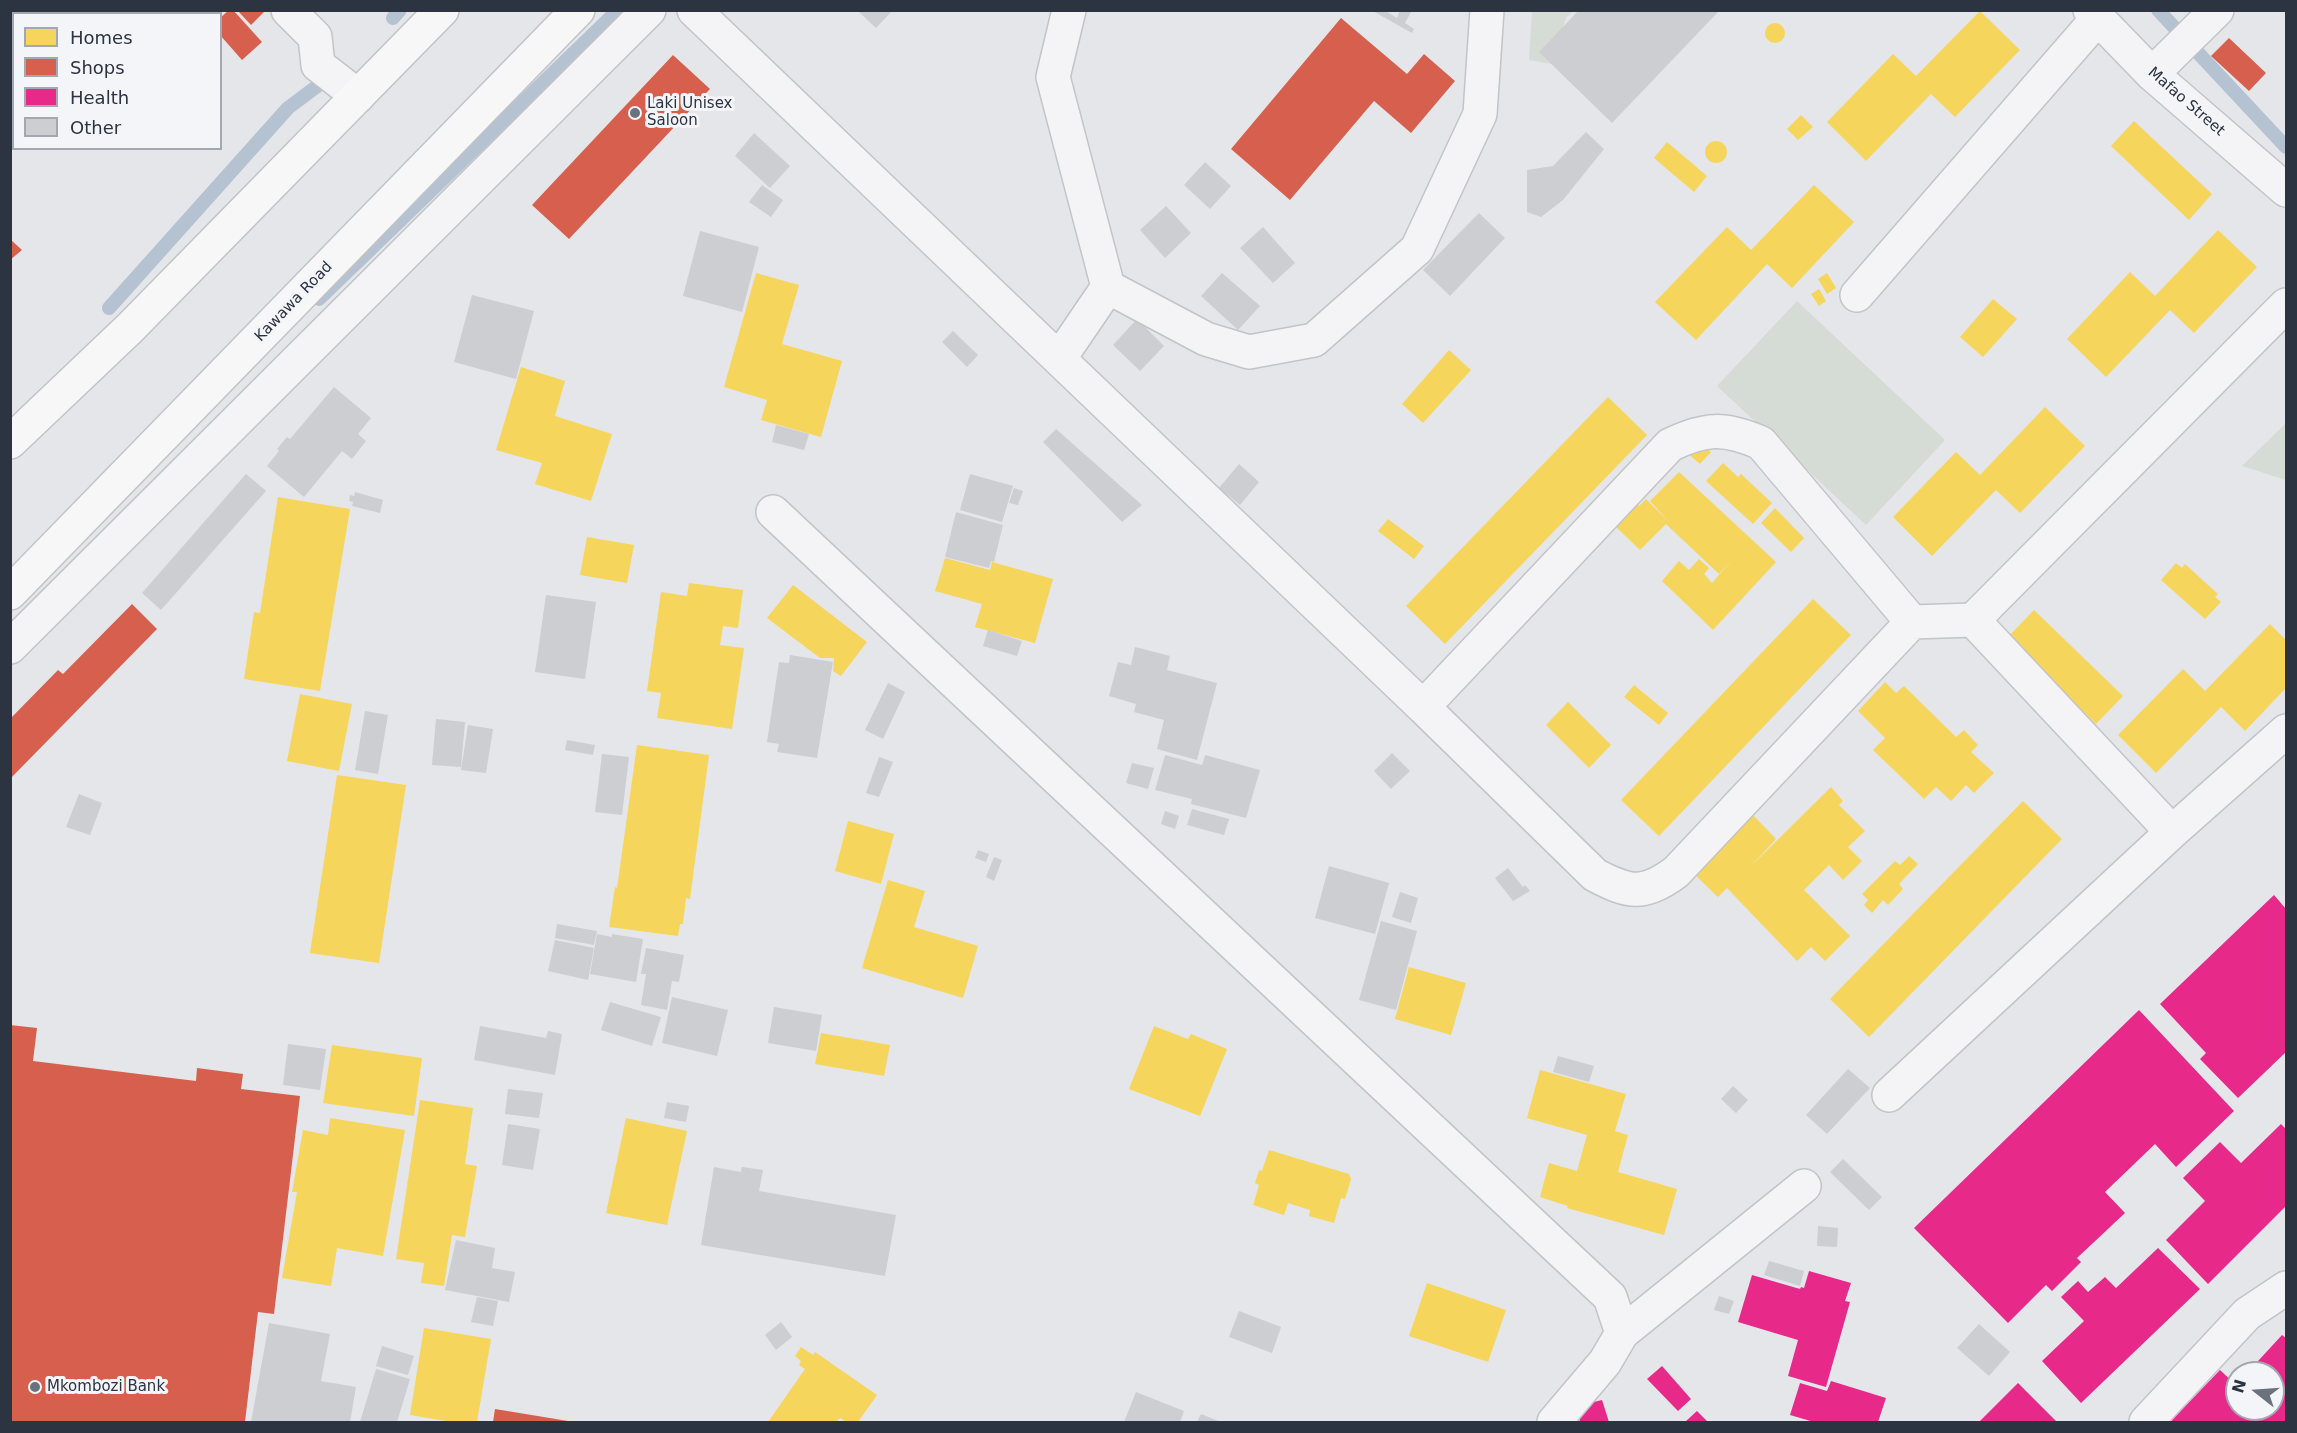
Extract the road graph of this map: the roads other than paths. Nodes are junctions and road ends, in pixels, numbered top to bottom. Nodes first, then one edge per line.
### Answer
1 (288, 10) edge
2 (442, 10) edge
3 (578, 10) edge
4 (650, 10) edge
5 (694, 10) edge
6 (1069, 10) edge
7 (1487, 10) edge
8 (2217, 10) edge
9 (2094, 14) edge
10 (2152, 74) junction
11 (358, 96) junction
12 (2286, 190) edge
13 (1108, 287) junction
14 (1857, 295) dead end
15 (2286, 305) edge
16 (1059, 359) junction
17 (10, 442) edge
18 (773, 512) dead end
19 (10, 593) edge
20 (1974, 620) junction
21 (1912, 622) junction
22 (10, 646) edge
23 (1423, 707) junction
24 (2286, 731) edge
25 (2172, 832) junction
26 (1888, 1095) dead end
27 (1804, 1186) dead end
28 (2286, 1288) edge
29 (1622, 1333) junction
30 (1554, 1422) edge
31 (2146, 1422) edge

1 - 11 street
2 - 11 main road
3 - 19 main road, Kawawa Road
4 - 22 street
5 - 16 street
6 - 13 street
7 - 13 street
8 - 10 street
9 - 10 street, Mafao Street
9 - 14 street
10 - 12 street, Mafao Street
11 - 17 main road
13 - 16 street
15 - 20 street
16 - 23 street
18 - 29 street
20 - 21 street
20 - 25 street
21 - 23 street
21 - 23 street
24 - 25 street
25 - 26 street
27 - 29 street
28 - 31 street
29 - 30 street

